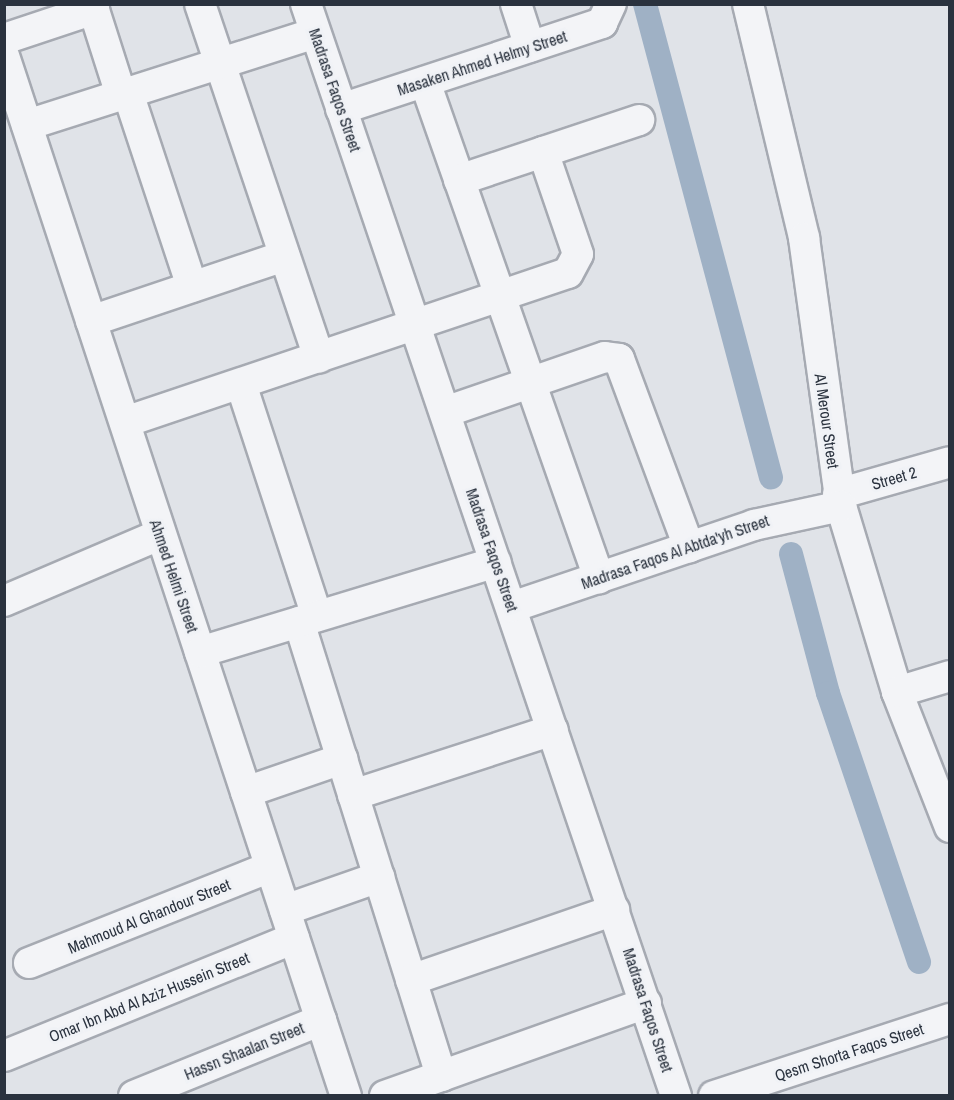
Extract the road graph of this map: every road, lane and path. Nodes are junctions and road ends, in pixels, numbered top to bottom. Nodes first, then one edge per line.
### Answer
1 (200, 4) edge
2 (306, 4) edge
3 (516, 4) edge
4 (611, 4) edge
5 (748, 4) edge
6 (93, 7) edge
7 (315, 33) junction
8 (4, 39) edge
9 (530, 47) junction
10 (4, 56) edge
11 (219, 64) junction
12 (425, 82) junction
13 (125, 94) junction
14 (341, 109) junction
15 (639, 120) dead end
16 (27, 125) junction
17 (543, 152) junction
18 (459, 180) junction
19 (284, 256) junction
20 (192, 287) junction
21 (500, 297) junction
22 (91, 321) junction
23 (415, 325) junction
24 (319, 357) junction
25 (531, 382) junction
26 (241, 384) junction
27 (445, 412) junction
28 (124, 422) junction
29 (950, 462) edge
30 (839, 500) junction
31 (159, 535) junction
32 (689, 547) junction
33 (495, 562) junction
34 (599, 578) junction
35 (4, 601) edge
36 (512, 608) junction
37 (308, 619) junction
38 (200, 652) junction
39 (950, 676) edge
40 (897, 692) junction
41 (553, 730) junction
42 (342, 759) junction
43 (246, 792) junction
44 (353, 795) junction
45 (950, 827) edge
46 (268, 868) junction
47 (379, 877) junction
48 (614, 909) junction
49 (285, 910) junction
50 (294, 938) junction
51 (29, 963) dead end
52 (411, 980) junction
53 (646, 1003) junction
54 (950, 1019) edge
55 (321, 1020) junction
56 (4, 1056) edge
57 (441, 1076) junction
58 (134, 1095) edge
59 (346, 1095) edge
60 (385, 1095) edge
61 (676, 1095) edge
62 (714, 1095) edge

1 - 11 street
2 - 7 street, Madrasa Faqos Street
3 - 9 street
4 - 9 street, Masaken Ahmed Helmy Street
5 - 30 street, Al Merour Street
6 - 8 street
6 - 13 street
7 - 11 street
7 - 14 street, Madrasa Faqos Street
9 - 12 street, Masaken Ahmed Helmy Street
10 - 16 street, Ahmed Helmi Street
11 - 13 street
11 - 19 street
12 - 14 street, Masaken Ahmed Helmy Street
12 - 18 street
13 - 16 street
13 - 20 street
14 - 23 street, Madrasa Faqos Street
15 - 17 street
16 - 22 street, Ahmed Helmi Street
17 - 18 street
17 - 21 street
18 - 21 street
19 - 20 street
19 - 24 street
20 - 22 street
21 - 23 street
21 - 25 street
22 - 28 street, Ahmed Helmi Street
23 - 24 street
23 - 27 street, Madrasa Faqos Street
24 - 26 street
25 - 27 street
25 - 32 street
25 - 34 street
26 - 28 street
26 - 37 street
27 - 33 street, Madrasa Faqos Street
28 - 31 street, Ahmed Helmi Street
29 - 30 street, Street 2
30 - 32 street, Madrasa Faqos Al Abtda'yh Street
30 - 40 street, Al Merour Street
31 - 35 street
31 - 38 street, Ahmed Helmi Street
32 - 34 street, Madrasa Faqos Al Abtda'yh Street
33 - 36 street, Madrasa Faqos Street
33 - 37 street
34 - 36 street, Madrasa Faqos Al Abtda'yh Street
36 - 41 street, Madrasa Faqos Street
37 - 38 street
37 - 42 street
38 - 43 street, Ahmed Helmi Street
39 - 40 street
40 - 45 street, Al Merour Street
41 - 44 street
41 - 48 street, Madrasa Faqos Street
42 - 43 street
42 - 44 street
43 - 46 street, Ahmed Helmi Street
44 - 47 street
46 - 49 street, Ahmed Helmi Street
46 - 51 street, Mahmoud Al Ghandour Street
47 - 49 street
47 - 52 street
48 - 52 street
48 - 53 street, Madrasa Faqos Street
49 - 50 street, Ahmed Helmi Street
50 - 55 street, Ahmed Helmi Street
50 - 56 street, Omar Ibn Abd Al Aziz Hussein Street
52 - 57 street
53 - 57 street
53 - 61 street, Madrasa Faqos Street
54 - 62 street, Qesm Shorta Faqos Street
55 - 58 street, Hassn Shaalan Street
55 - 59 street, Ahmed Helmi Street
57 - 60 street

